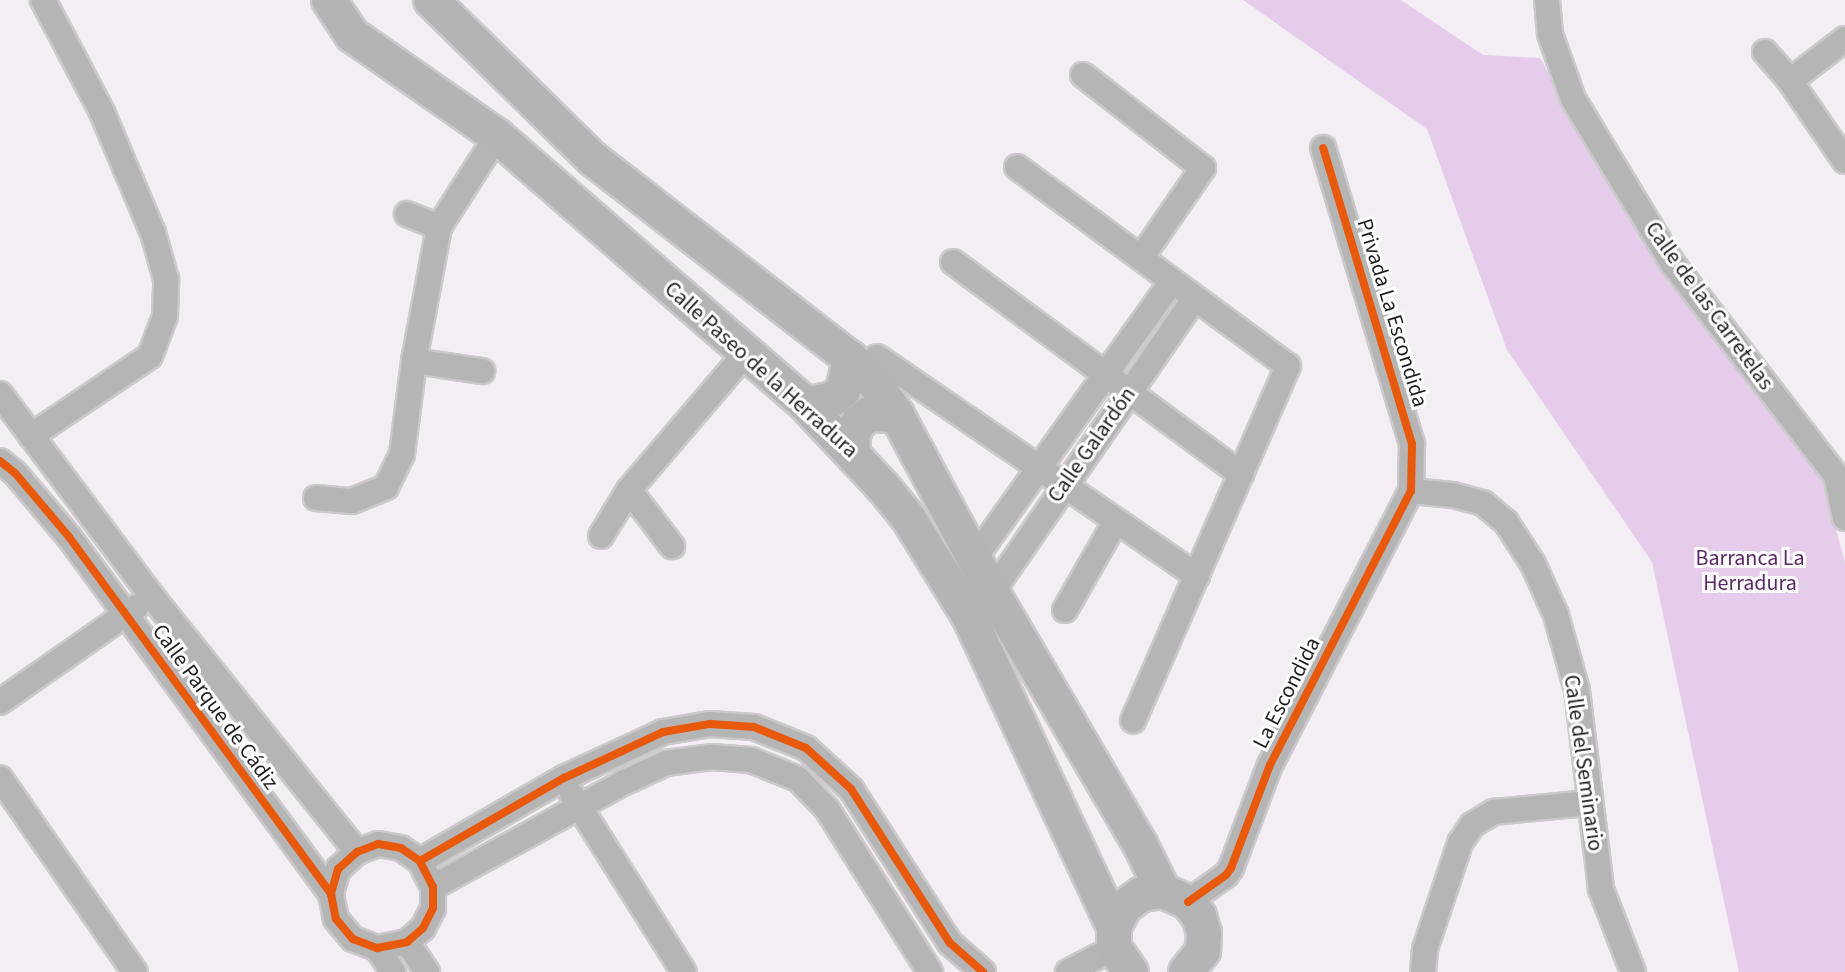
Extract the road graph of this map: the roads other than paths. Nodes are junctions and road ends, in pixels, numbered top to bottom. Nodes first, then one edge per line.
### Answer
1 (43, 0) edge
2 (329, 0) edge
3 (356, 0) edge
4 (431, 0) edge
5 (1547, 0) edge
6 (352, 35) junction
7 (1845, 39) edge
8 (1765, 52) dead end
9 (1083, 75) dead end
10 (1790, 81) junction
11 (497, 136) junction
12 (1323, 148) dead end
13 (1845, 161) edge
14 (1017, 167) dead end
15 (407, 214) dead end
16 (439, 227) junction
17 (1141, 258) junction
18 (953, 262) dead end
19 (1172, 281) junction
20 (1195, 298) junction
21 (746, 353) junction
22 (863, 357) junction
23 (414, 361) junction
24 (482, 371) dead end
25 (1106, 375) junction
26 (1129, 392) junction
27 (0, 394) edge
28 (806, 405) junction
29 (897, 415) junction
30 (31, 436) junction
31 (852, 452) junction
32 (0, 461) edge
33 (1040, 468) junction
34 (1241, 474) junction
35 (1840, 474) edge
36 (1064, 485) junction
37 (629, 490) junction
38 (1411, 491) junction
39 (316, 498) dead end
40 (1845, 518) edge
41 (1116, 521) junction
42 (601, 536) dead end
43 (672, 546) dead end
44 (974, 559) junction
45 (1197, 576) junction
46 (992, 592) junction
47 (153, 598) junction
48 (1065, 610) dead end
49 (124, 614) junction
50 (0, 702) edge
51 (1133, 721) dead end
52 (0, 778) edge
53 (564, 778) junction
54 (1588, 803) junction
55 (578, 807) junction
56 (357, 852) junction
57 (420, 861) junction
58 (433, 887) junction
59 (331, 894) junction
60 (1175, 896) junction
61 (407, 942) junction
62 (377, 948) junction
63 (1120, 949) edge
64 (1192, 970) edge
65 (135, 972) edge
66 (393, 972) edge
67 (427, 972) edge
68 (684, 972) edge
69 (930, 972) edge
70 (983, 972) edge
71 (1068, 972) edge
72 (1423, 972) edge
73 (1633, 972) edge

1 - 30 street
2 - 6 main road, Calle Paseo de la Herradura
3 - 6 main road
4 - 22 main road
5 - 35 street, Calle de las Carretelas
6 - 11 main road, Calle Paseo de la Herradura
7 - 10 street
8 - 10 street
9 - 17 street
10 - 13 street
11 - 16 street
11 - 21 main road, Calle Paseo de la Herradura
12 - 38 street, Privada La Escondida
14 - 17 street
15 - 16 street
16 - 23 street
17 - 19 street
18 - 25 street
19 - 20 street
19 - 25 street, Calle Galardón
20 - 26 street, Calle Galardón
20 - 34 street
21 - 28 main road, Calle Paseo de la Herradura
21 - 37 street
22 - 28 main road
22 - 29 main road
22 - 33 street
23 - 24 street
23 - 39 street
25 - 26 street
25 - 33 street, Calle Galardón
26 - 34 street
26 - 36 street, Calle Galardón
27 - 30 street, Calle Parque de Cádiz
28 - 31 main road, Calle Paseo de la Herradura
29 - 31 main road
29 - 44 main road
30 - 47 street, Calle Parque de Cádiz
31 - 63 main road, Calle Paseo de la Herradura
32 - 49 street, Calle Parque de Cádiz
33 - 36 street
33 - 44 street, Calle Galardón
34 - 45 street
35 - 40 street, Calle de las Carretelas
36 - 41 street
36 - 46 street, Calle Galardón
37 - 42 street
37 - 43 street
38 - 54 street, Calle del Seminario
38 - 60 street, La Escondida
41 - 45 street
41 - 48 street
44 - 46 main road
45 - 51 street
46 - 60 main road
47 - 49 street
47 - 56 street, Calle Parque de Cádiz
49 - 50 street
49 - 59 street, Calle Parque de Cádiz
52 - 65 street
53 - 55 street
53 - 57 street
53 - 70 street
54 - 72 street
54 - 73 street, Calle del Seminario
55 - 58 street
55 - 68 street
55 - 69 street
56 - 57 street
56 - 59 street
57 - 58 street
58 - 61 street
59 - 62 street, Calle Parque de Cádiz
60 - 63 main road
60 - 64 main road
61 - 62 street
61 - 67 street
62 - 66 street, Calle Parque de Cádiz
63 - 71 street

